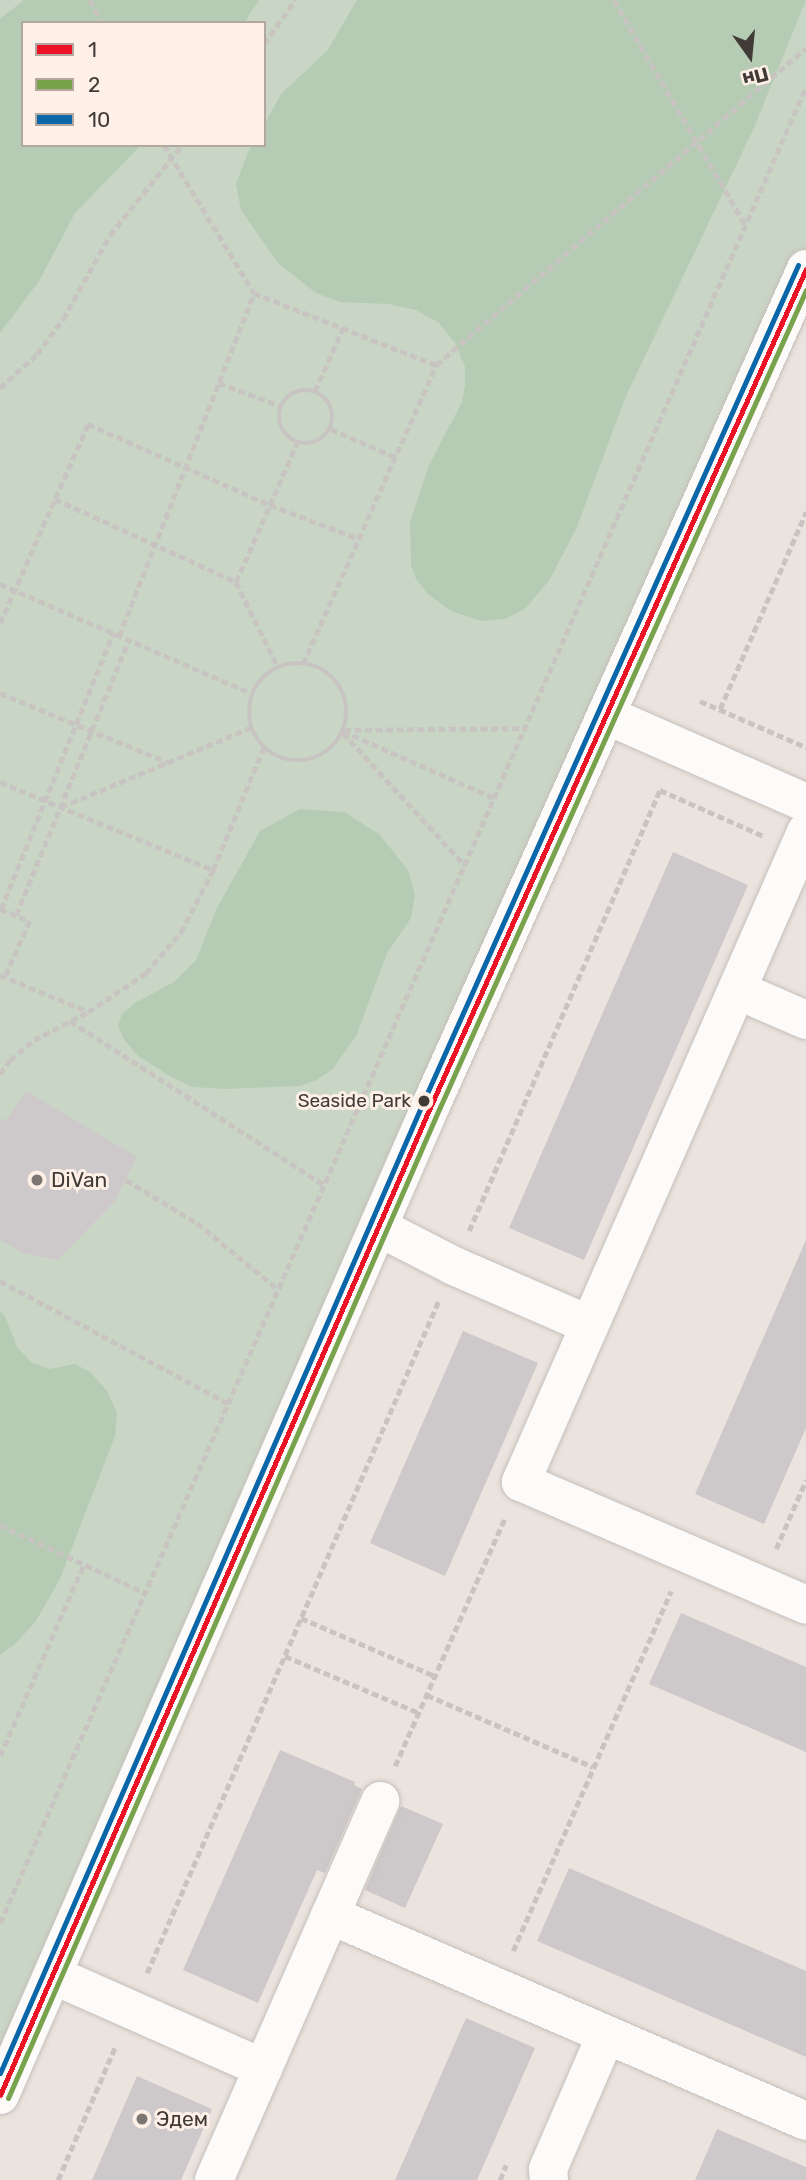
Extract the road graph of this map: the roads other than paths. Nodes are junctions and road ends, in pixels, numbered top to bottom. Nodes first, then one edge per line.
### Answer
1 (806, 268) edge
2 (606, 715) junction
3 (806, 803) edge
4 (802, 841) edge
5 (737, 990) junction
6 (806, 1020) edge
7 (380, 1228) junction
8 (590, 1325) junction
9 (806, 1605) edge
10 (380, 1801) road end
11 (330, 1915) junction
12 (52, 1975) junction
13 (606, 2035) junction
14 (263, 2068) junction
15 (0, 2095) edge
16 (806, 2122) edge
17 (214, 2180) edge
18 (549, 2180) edge

1 - 2 main road
2 - 3 main road
2 - 7 main road
4 - 5 main road
5 - 6 main road
5 - 8 main road
7 - 8 main road
7 - 12 main road
8 - 9 main road
10 - 11 main road
11 - 13 main road
11 - 14 main road
12 - 14 main road
12 - 15 main road
13 - 16 main road
13 - 18 main road
14 - 17 main road

